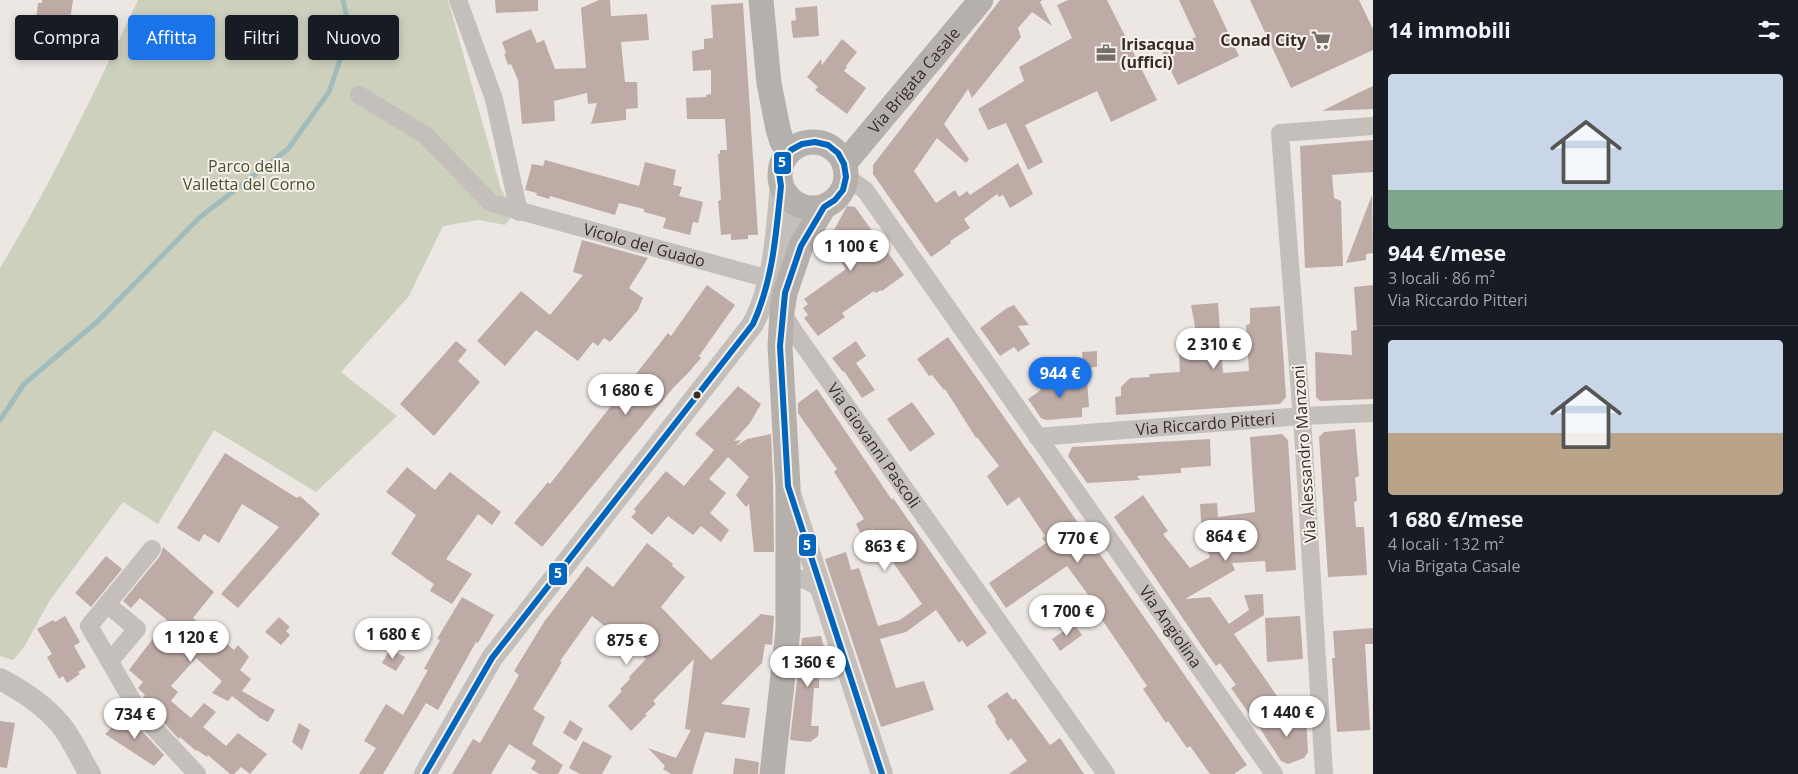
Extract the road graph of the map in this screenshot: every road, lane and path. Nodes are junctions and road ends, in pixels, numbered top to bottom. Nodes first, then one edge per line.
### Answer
1 (458, 0) edge
2 (760, 0) edge
3 (976, 4) edge
4 (358, 95) dead end
5 (1373, 126) edge
6 (796, 147) junction
7 (848, 170) junction
8 (781, 186) junction
9 (814, 207) junction
10 (519, 212) junction
11 (771, 272) junction
12 (782, 312) junction
13 (753, 324) junction
14 (780, 346) junction
15 (1373, 413) edge
16 (1302, 416) junction
17 (1037, 437) junction
18 (788, 486) junction
19 (152, 548) dead end
20 (788, 577) junction
21 (822, 591) junction
22 (107, 604) junction
23 (110, 661) junction
24 (0, 680) edge
25 (90, 774) edge
26 (197, 774) edge
27 (425, 774) edge
28 (772, 774) edge
29 (882, 774) edge
30 (1106, 774) edge
31 (1274, 774) edge
32 (1324, 774) edge

1 - 10 street
2 - 6 main road
3 - 7 main road, Via Brigata Casale
4 - 10 street, Vicolo del Guado
5 - 16 street, Via Alessandro Manzoni
6 - 7 main road
6 - 8 main road, Via Brigata Casale
7 - 9 main road, Via Brigata Casale
7 - 17 street, Via Angiolina
8 - 9 main road
8 - 11 street, Via Brigata Casale
9 - 11 street, Via Brigata Casale
9 - 12 main road
10 - 11 street, Vicolo del Guado
11 - 13 street, Via Brigata Casale
12 - 14 main road
12 - 30 street, Via Giovanni Pascoli
13 - 14 street
13 - 27 street, Via Brigata Casale
14 - 18 main road
15 - 16 street, Via Riccardo Pitteri
16 - 17 street, Via Riccardo Pitteri
16 - 32 street, Via Alessandro Manzoni
17 - 31 street, Via Angiolina
18 - 20 main road
18 - 21 street
19 - 22 street
20 - 21 street
20 - 28 main road
21 - 29 street
22 - 23 street
22 - 23 street
23 - 26 street
24 - 25 street

